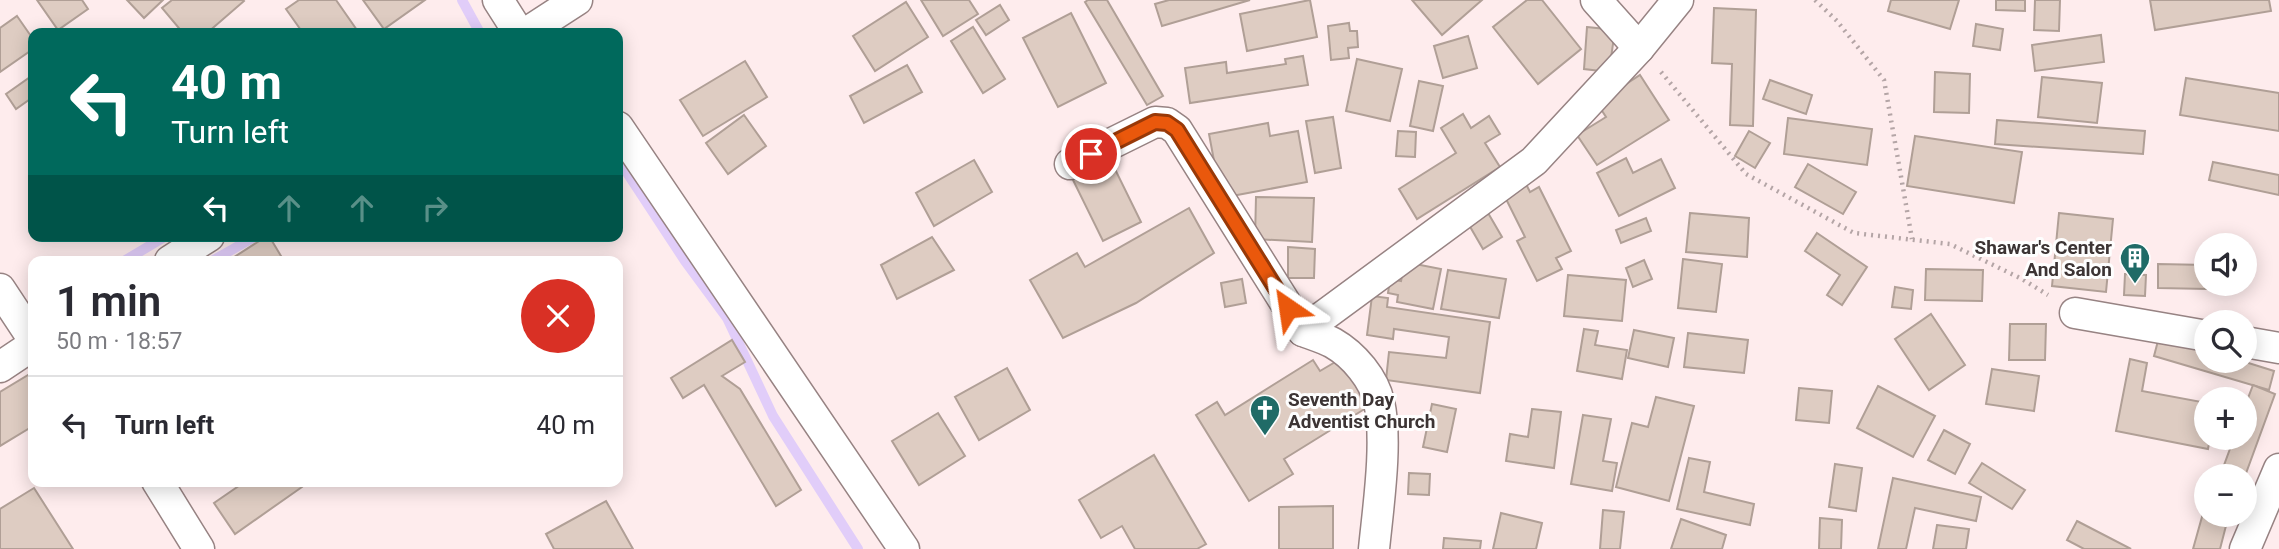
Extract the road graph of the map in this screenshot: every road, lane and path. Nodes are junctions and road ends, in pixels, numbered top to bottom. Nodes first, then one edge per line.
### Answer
1 (498, 0) edge
2 (577, 0) edge
3 (1596, 0) edge
4 (1678, 0) edge
5 (1815, 0) edge
6 (516, 28) edge
7 (545, 28) edge
8 (1639, 48) junction
9 (623, 134) edge
10 (1070, 164) dead end
11 (1912, 239) junction
12 (200, 242) edge
13 (178, 256) edge
14 (0, 289) edge
15 (2075, 313) joint
16 (28, 331) edge
17 (1303, 331) junction
18 (2194, 334) edge
19 (2257, 344) edge
20 (28, 348) edge
21 (2279, 348) edge
22 (0, 368) edge
23 (2279, 469) edge
24 (161, 487) edge
25 (199, 549) edge
26 (904, 549) edge
27 (1374, 549) edge
28 (2245, 549) edge

1 - 6 street
2 - 7 street
3 - 8 street
4 - 8 street
5 - 11 path
8 - 11 path
8 - 17 street
9 - 26 street
10 - 17 street
11 - 15 path
12 - 13 street
14 - 16 street
15 - 18 street
17 - 27 street
19 - 21 street
20 - 22 street
23 - 28 street
24 - 25 street

